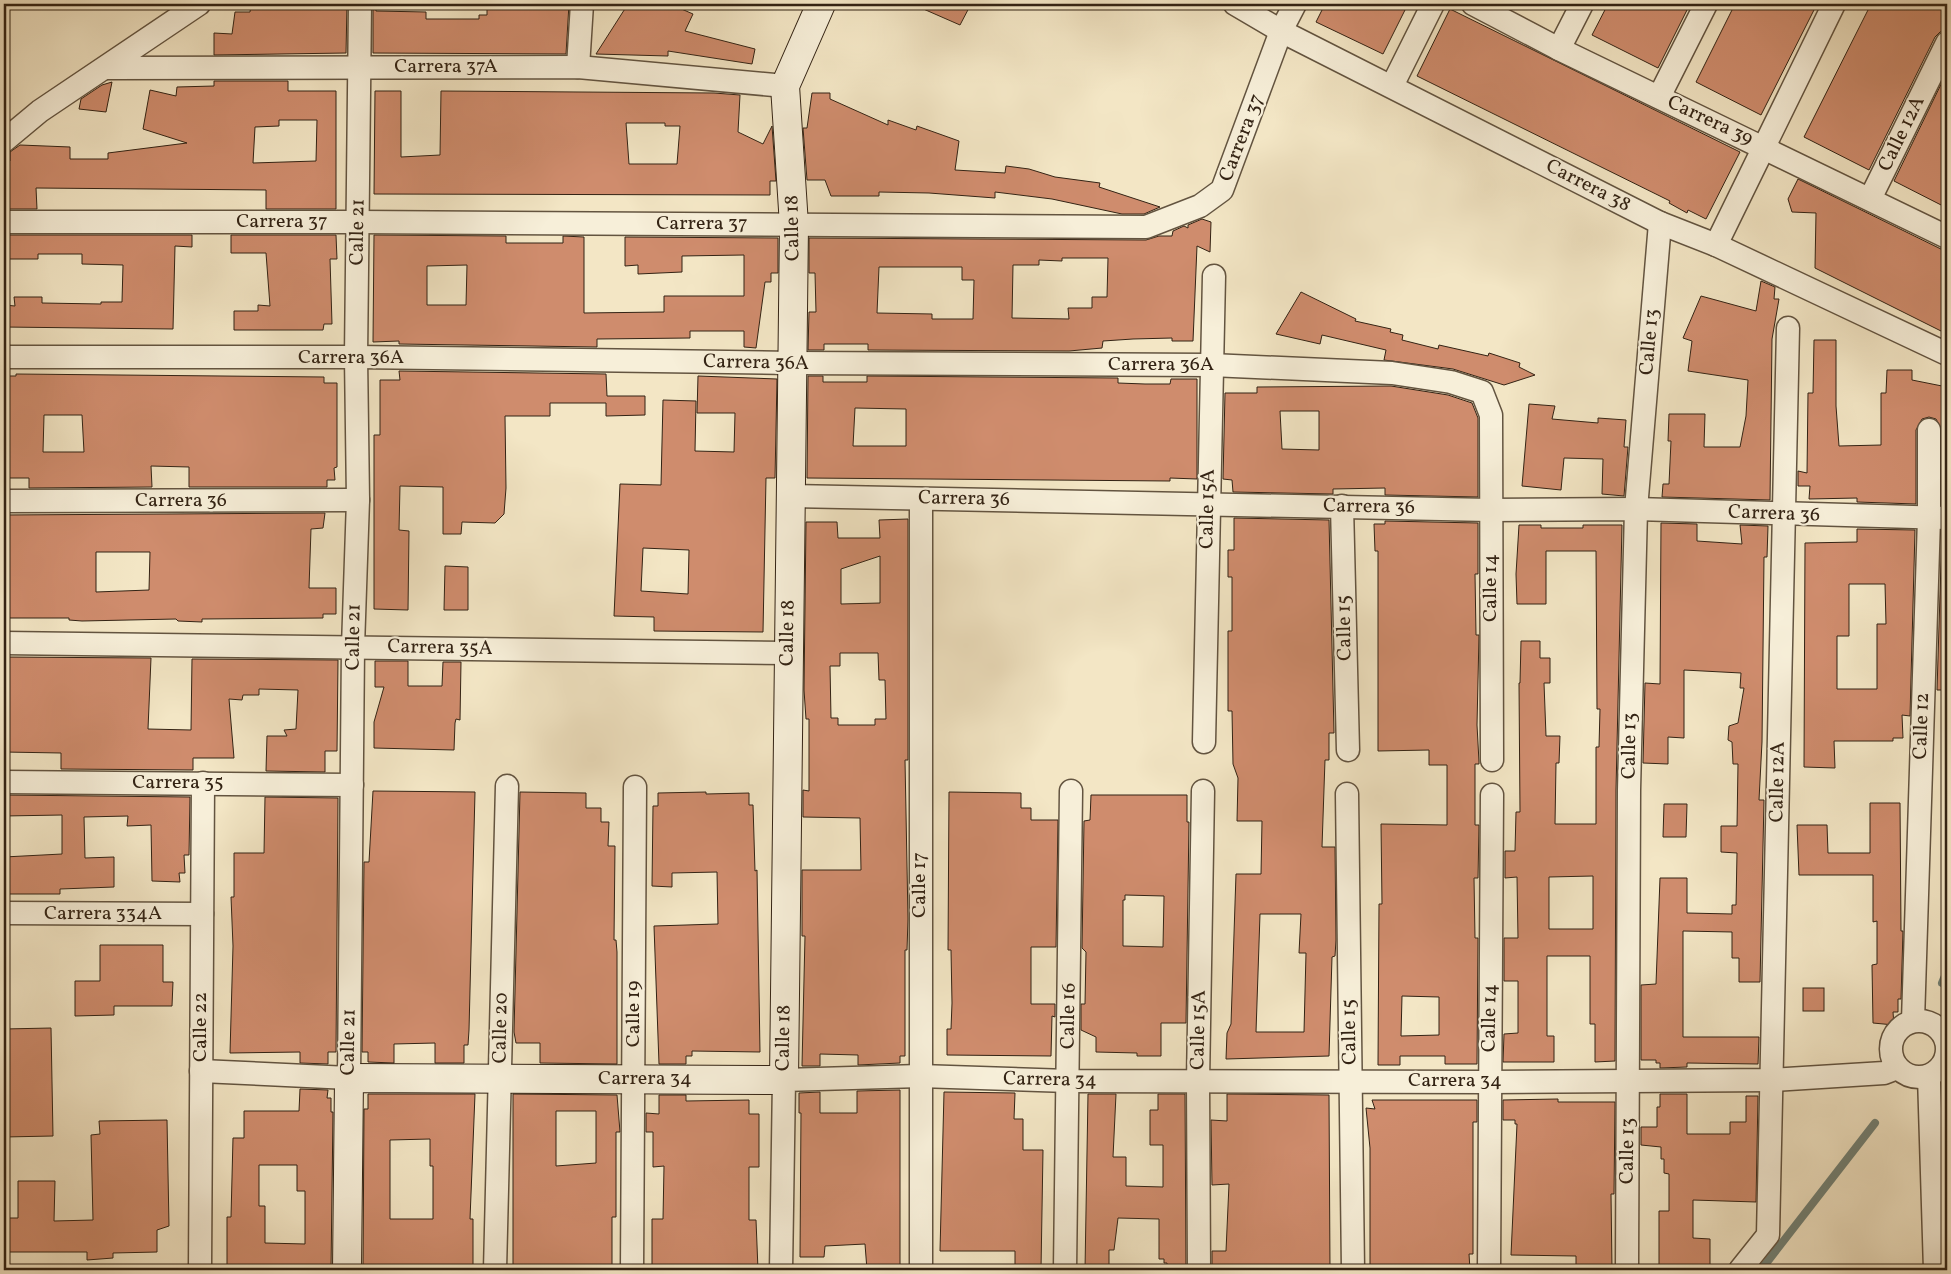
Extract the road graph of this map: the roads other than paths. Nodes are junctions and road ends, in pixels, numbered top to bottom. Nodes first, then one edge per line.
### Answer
1 (199, 4) edge
2 (360, 4) edge
3 (582, 4) edge
4 (821, 4) edge
5 (1235, 4) edge
6 (1295, 4) edge
7 (1433, 4) edge
8 (1473, 4) edge
9 (1582, 4) edge
10 (1706, 4) edge
11 (1834, 4) edge
12 (1282, 31) junction
13 (1947, 43) edge
14 (1559, 49) junction
15 (359, 67) junction
16 (578, 67) junction
17 (106, 68) junction
18 (785, 86) junction
19 (1392, 86) junction
20 (1659, 97) junction
21 (4, 141) edge
22 (1764, 146) junction
23 (1870, 199) junction
24 (4, 222) edge
25 (358, 222) junction
26 (1660, 223) junction
27 (794, 225) junction
28 (1947, 237) edge
29 (1716, 245) junction
30 (1214, 276) dead end
31 (1788, 328) dead end
32 (1947, 354) edge
33 (4, 357) edge
34 (356, 357) junction
35 (792, 363) junction
36 (1212, 365) junction
37 (1491, 415) joint
38 (1929, 430) dead end
39 (791, 496) junction
40 (921, 499) junction
41 (358, 500) junction
42 (4, 502) edge
43 (1208, 503) junction
44 (1342, 506) junction
45 (1636, 509) junction
46 (1490, 510) junction
47 (1784, 515) junction
48 (1938, 518) edge
49 (4, 643) edge
50 (354, 647) junction
51 (787, 653) junction
52 (1204, 742) dead end
53 (1348, 750) dead end
54 (1492, 760) dead end
55 (4, 782) edge
56 (203, 783) junction
57 (352, 785) junction
58 (507, 786) dead end
59 (634, 787) dead end
60 (1203, 791) dead end
61 (1071, 792) dead end
62 (1347, 794) dead end
63 (1492, 795) dead end
64 (4, 913) edge
65 (202, 914) junction
66 (1913, 1021) junction
67 (1943, 1027) edge
68 (1897, 1068) junction
69 (201, 1071) junction
70 (920, 1076) junction
71 (1929, 1076) junction
72 (349, 1078) junction
73 (500, 1079) junction
74 (633, 1079) junction
75 (784, 1080) junction
76 (1772, 1080) junction
77 (1068, 1081) junction
78 (1351, 1081) junction
79 (1629, 1081) junction
80 (1198, 1082) junction
81 (1489, 1082) junction
82 (200, 1270) edge
83 (347, 1270) edge
84 (495, 1270) edge
85 (632, 1270) edge
86 (781, 1270) edge
87 (921, 1270) edge
88 (1065, 1270) edge
89 (1199, 1270) edge
90 (1353, 1270) edge
91 (1489, 1270) edge
92 (1626, 1270) edge
93 (1740, 1270) edge
94 (1935, 1270) edge

1 - 17 street
2 - 15 street, Calle 21
3 - 16 street
4 - 18 street, Calle 18
5 - 12 street, Carrera 38
6 - 12 street
7 - 19 street
8 - 14 street, Carrera 39
9 - 14 street
10 - 20 street
11 - 22 street
12 - 19 street, Carrera 38
12 - 27 street, Carrera 37
13 - 23 street, Calle 12A
14 - 20 street, Carrera 39
15 - 16 street, Carrera 37A
15 - 17 street, Carrera 37A
15 - 25 street, Calle 21
16 - 18 street, Carrera 37A
17 - 21 street
18 - 27 street, Calle 18
19 - 26 street, Carrera 38
20 - 22 street, Carrera 39
22 - 23 street, Carrera 39
22 - 29 street
23 - 28 street, Carrera 39
24 - 25 street, Carrera 37
25 - 27 street, Carrera 37
25 - 34 street, Calle 21
26 - 29 street, Carrera 38
26 - 45 street, Calle 13
27 - 35 street, Calle 18
29 - 32 street, Carrera 38
30 - 36 street, Calle 15A
31 - 47 street, Calle 12A
33 - 34 street, Carrera 36A
34 - 35 street, Carrera 36A
34 - 41 street, Calle 21
35 - 36 street, Carrera 36A
35 - 39 street, Calle 18
36 - 37 street, Carrera 36A
36 - 43 street, Calle 15A
37 - 46 street, Calle 14
38 - 48 street, Calle 12
39 - 40 street, Carrera 36
39 - 51 street, Calle 18
40 - 43 street, Carrera 36
40 - 70 street, Calle 17
41 - 42 street, Carrera 36
41 - 50 street, Calle 21
43 - 44 street, Carrera 36
43 - 52 street, Calle 15A
44 - 46 street, Carrera 36
44 - 53 street, Calle 15
45 - 46 street, Carrera 36
45 - 47 street, Carrera 36
45 - 79 street, Calle 13
46 - 54 street, Calle 14
47 - 48 street, Carrera 36
47 - 76 street, Calle 12A
48 - 66 street, Calle 12
49 - 50 street, Carrera 35A
50 - 51 street, Carrera 35A
50 - 57 street, Calle 21
51 - 75 street, Calle 18
55 - 56 street, Carrera 35
56 - 57 street, Carrera 35
56 - 65 street, Calle 22
57 - 72 street, Calle 21
58 - 73 street, Calle 20
59 - 74 street, Calle 19
60 - 80 street, Calle 15A
61 - 77 street, Calle 16
62 - 78 street, Calle 15
63 - 81 street, Calle 14
64 - 65 street, Carrera 334A
65 - 69 street, Calle 22
66 - 67 street
66 - 68 street
67 - 71 street
68 - 71 street
68 - 76 street, Carrera 34
69 - 72 street, Carrera 34
69 - 82 street, Calle 22
70 - 75 street, Carrera 34
70 - 77 street, Carrera 34
70 - 87 street, Calle 17
71 - 94 street
72 - 73 street, Carrera 34
72 - 83 street, Calle 21
73 - 74 street, Carrera 34
73 - 84 street, Calle 20
74 - 75 street, Carrera 34
74 - 85 street, Calle 19
75 - 86 street, Calle 18
76 - 79 street, Carrera 34
76 - 93 street, Calle 12A
77 - 80 street, Carrera 34
77 - 88 street, Calle 16
78 - 80 street, Carrera 34
78 - 81 street, Carrera 34
78 - 90 street, Calle 15
79 - 81 street, Carrera 34
79 - 92 street, Calle 13
80 - 89 street, Calle 15A
81 - 91 street, Calle 14

